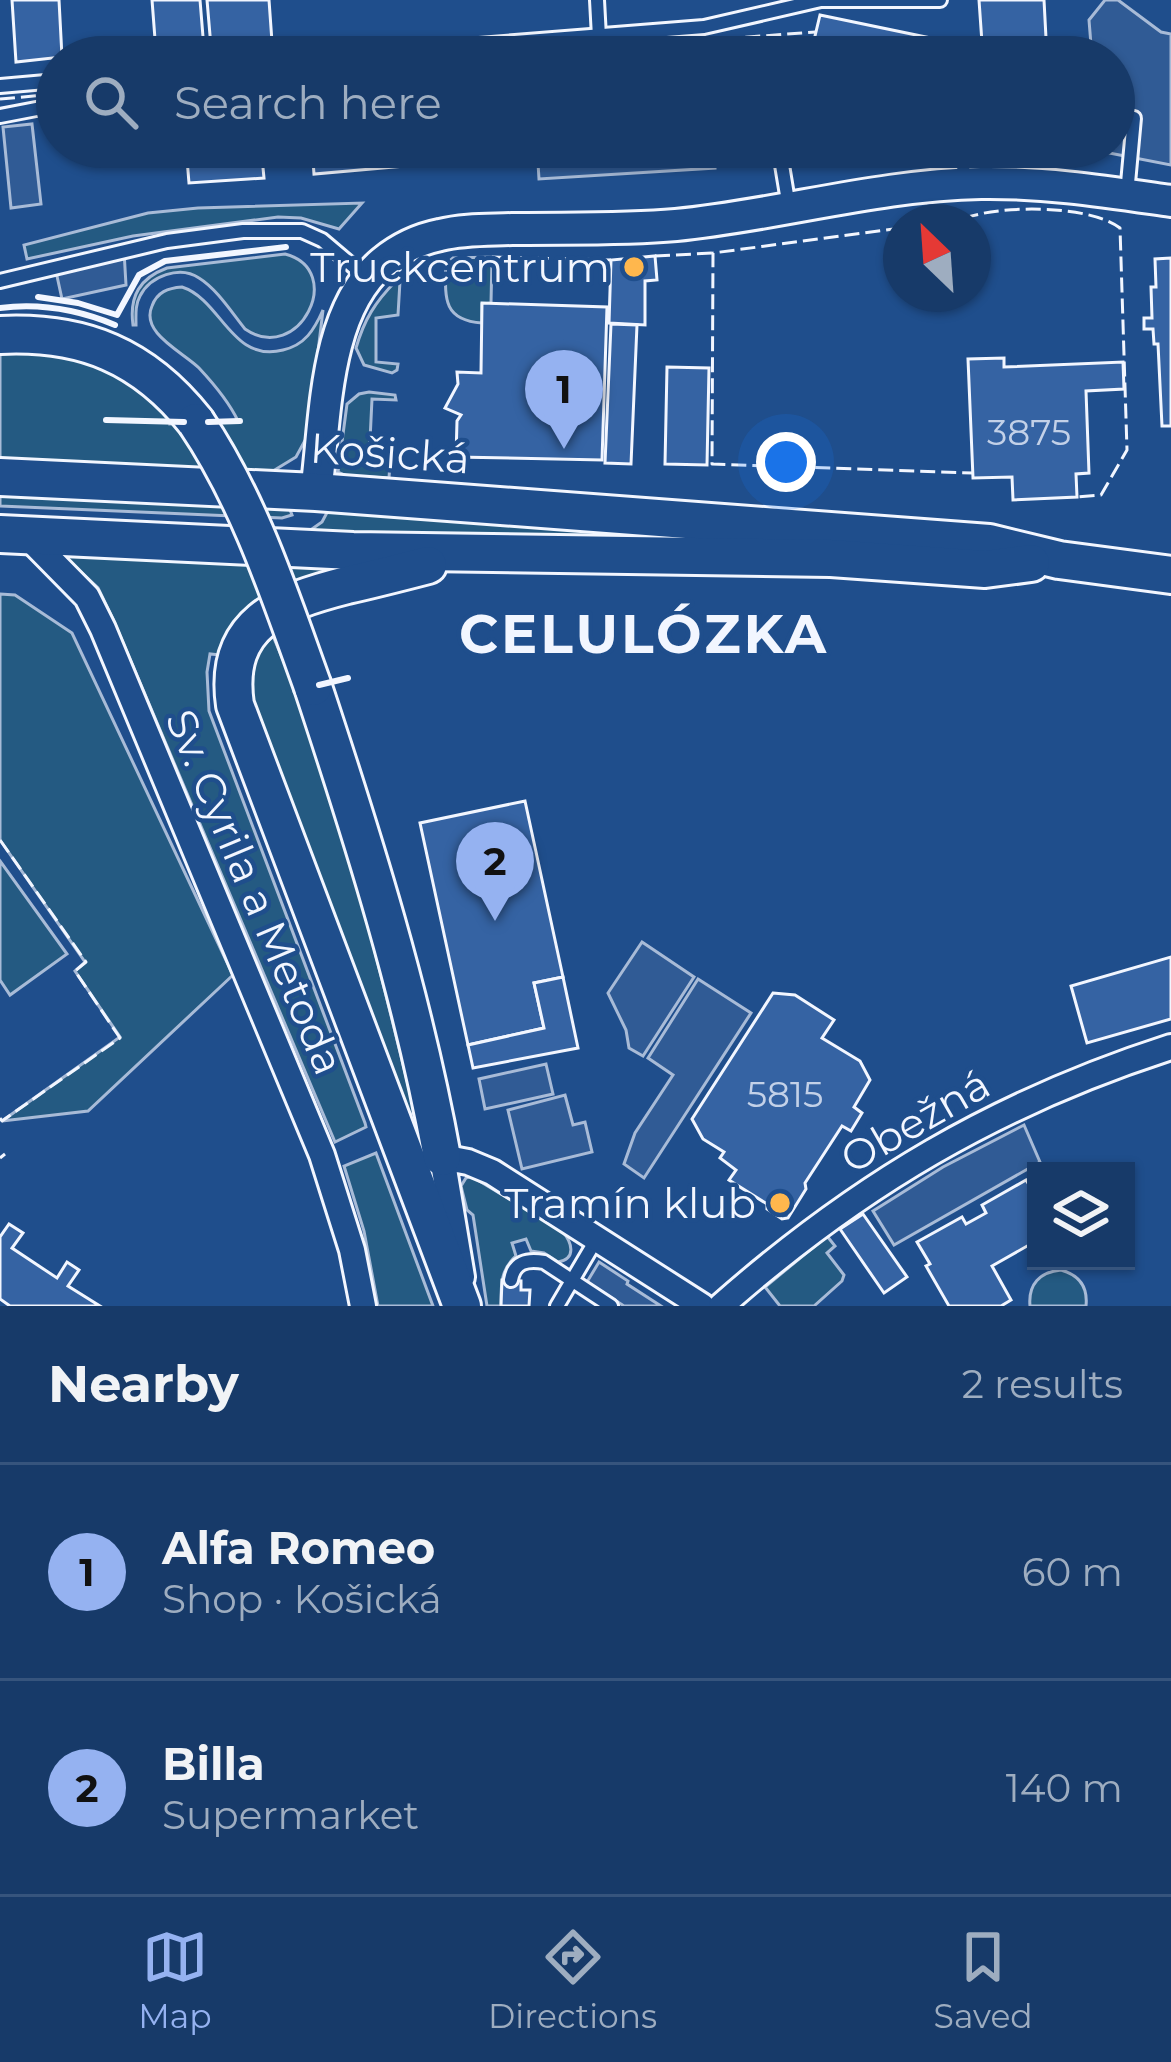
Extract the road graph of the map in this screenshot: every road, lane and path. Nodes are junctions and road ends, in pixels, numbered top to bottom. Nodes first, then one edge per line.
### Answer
1 (597, 0) edge
2 (940, 0) edge
3 (755, 7) edge
4 (599, 36) edge
5 (610, 36) edge
6 (36, 83) edge
7 (0, 86) edge
8 (36, 109) edge
9 (0, 116) edge
10 (782, 168) edge
11 (963, 168) edge
12 (1129, 168) edge
13 (964, 184) junction
14 (1127, 195) junction
15 (1171, 201) edge
16 (789, 209) junction
17 (367, 278) junction
18 (0, 281) edge
19 (0, 335) edge
20 (0, 477) edge
21 (316, 492) junction
22 (13, 535) edge
23 (267, 547) junction
24 (481, 552) junction
25 (1059, 560) junction
26 (1171, 575) edge
27 (1171, 1047) edge
28 (442, 1156) junction
29 (586, 1234) junction
30 (511, 1280) dead end
31 (572, 1281) junction
32 (363, 1306) edge
33 (464, 1306) edge
34 (557, 1306) edge
35 (611, 1306) edge
36 (702, 1306) edge
37 (722, 1306) edge

1 - 4 lane
2 - 3 lane
3 - 5 lane
6 - 7 lane
8 - 9 lane
10 - 16 lane
11 - 13 lane
12 - 14 lane
13 - 14 street
13 - 16 street
14 - 15 street
16 - 17 street
17 - 18 lane
17 - 21 street
19 - 28 main road, bridge
20 - 21 main road, Košická
21 - 23 main road
21 - 25 main road, Košická
22 - 23 main road, Košická
22 - 32 street, Sv. Cyrila a Metoda
23 - 24 main road, Košická
24 - 25 main road, Košická
24 - 33 main road
25 - 26 main road, Košická
27 - 37 street, Obežná
28 - 29 street
28 - 33 street
29 - 31 lane
29 - 36 street
30 - 31 lane
31 - 34 lane
31 - 35 lane

